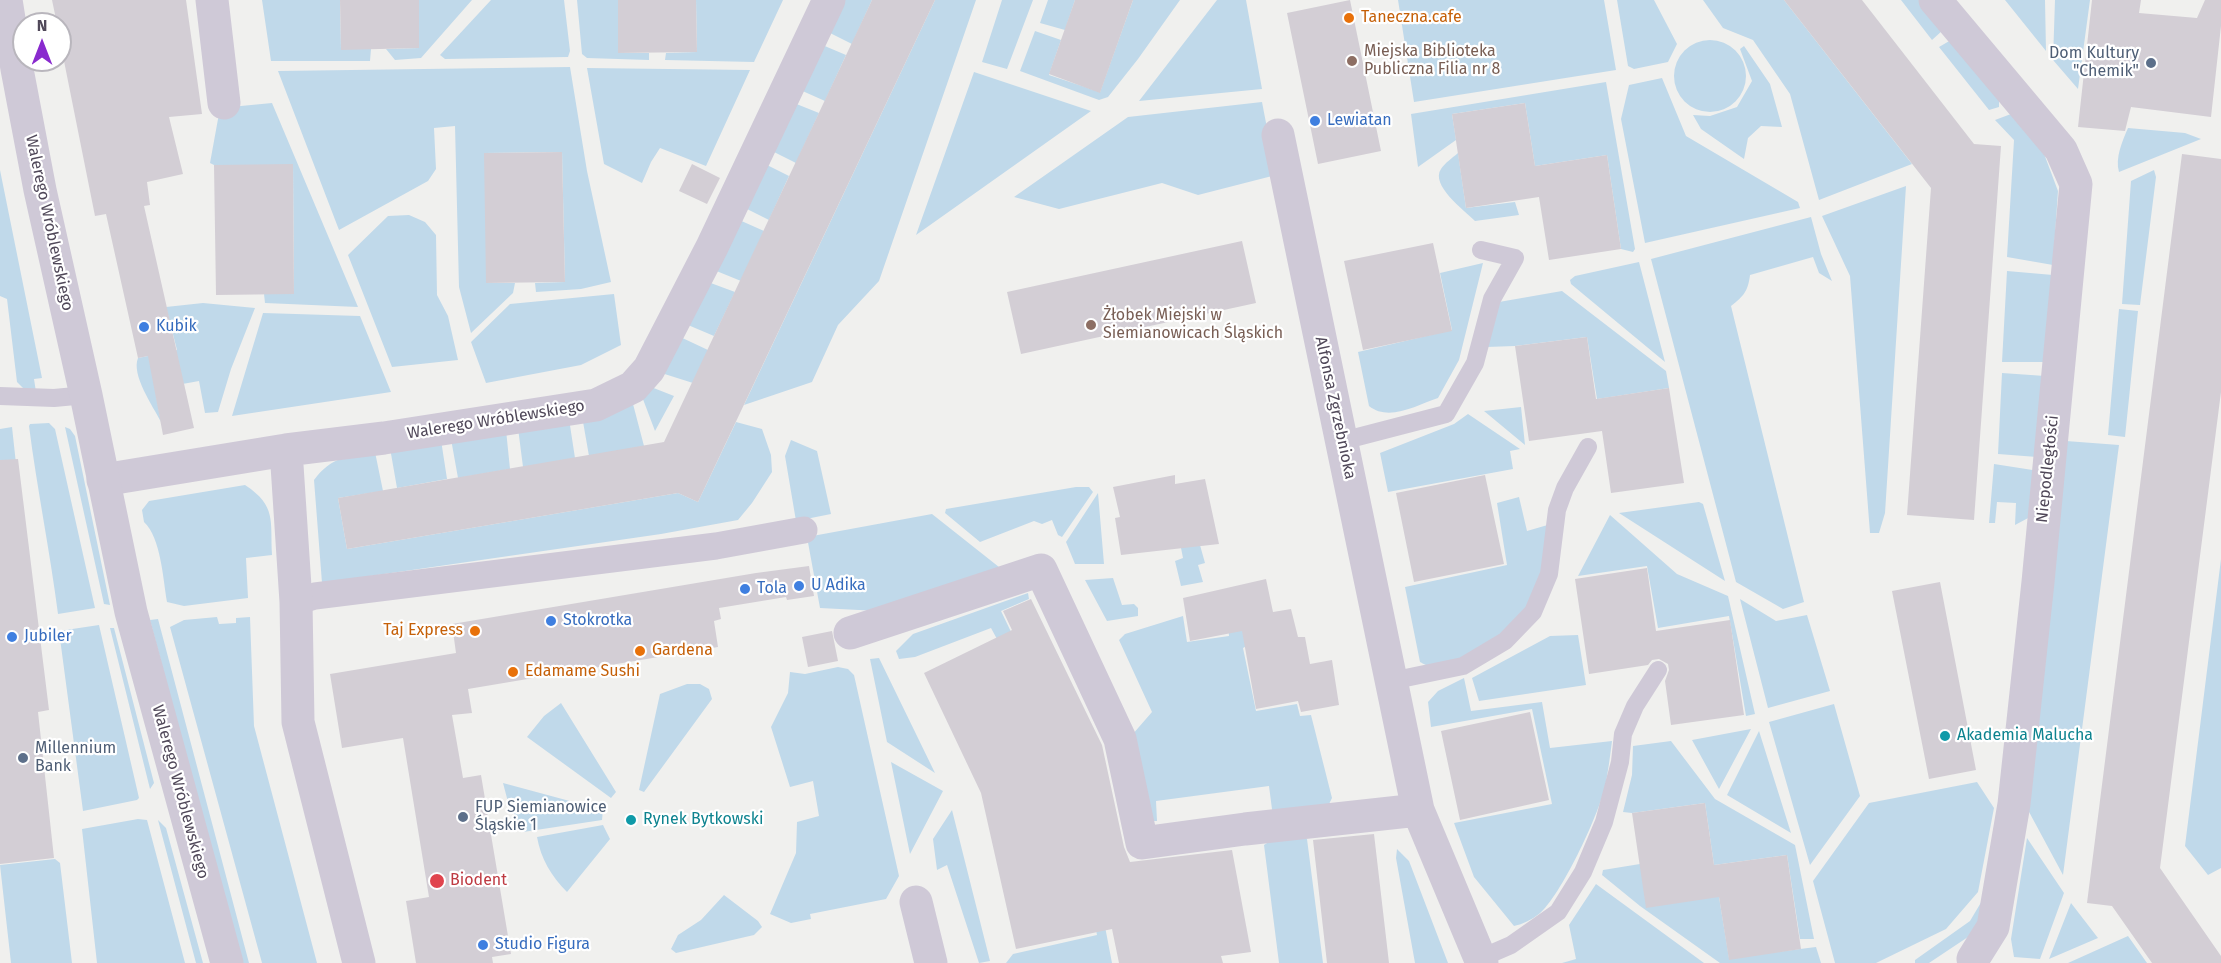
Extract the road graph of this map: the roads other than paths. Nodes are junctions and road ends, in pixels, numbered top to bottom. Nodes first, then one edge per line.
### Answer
1 (6, 0) edge
2 (212, 0) edge
3 (829, 0) edge
4 (1935, 0) edge
5 (224, 103) dead end
6 (1278, 135) dead end
7 (1481, 250) dead end
8 (86, 395) junction
9 (0, 396) edge
10 (1341, 441) junction
11 (1588, 447) dead end
12 (286, 450) junction
13 (103, 480) junction
14 (804, 530) dead end
15 (296, 602) junction
16 (850, 633) dead end
17 (1658, 670) dead end
18 (1391, 681) junction
19 (1418, 810) junction
20 (916, 902) dead end
21 (1481, 961) edge
22 (1977, 962) edge
23 (226, 963) edge
24 (359, 963) edge
25 (931, 963) edge

1 - 8 street, Walerego Wróblewskiego
2 - 5 street
3 - 12 street, Walerego Wróblewskiego
4 - 22 street, Niepodległości
6 - 10 street, Alfonsa Zgrzebnioka
7 - 10 lane
8 - 9 lane
8 - 13 street, Walerego Wróblewskiego
10 - 18 street, Alfonsa Zgrzebnioka
11 - 18 lane
12 - 13 street, Walerego Wróblewskiego
12 - 15 street
13 - 23 street, Walerego Wróblewskiego
14 - 15 street
15 - 24 street
16 - 19 street
17 - 21 lane, Alfonsa Zgrzebnioka
18 - 19 street, Alfonsa Zgrzebnioka
19 - 21 street, Alfonsa Zgrzebnioka
20 - 25 street

